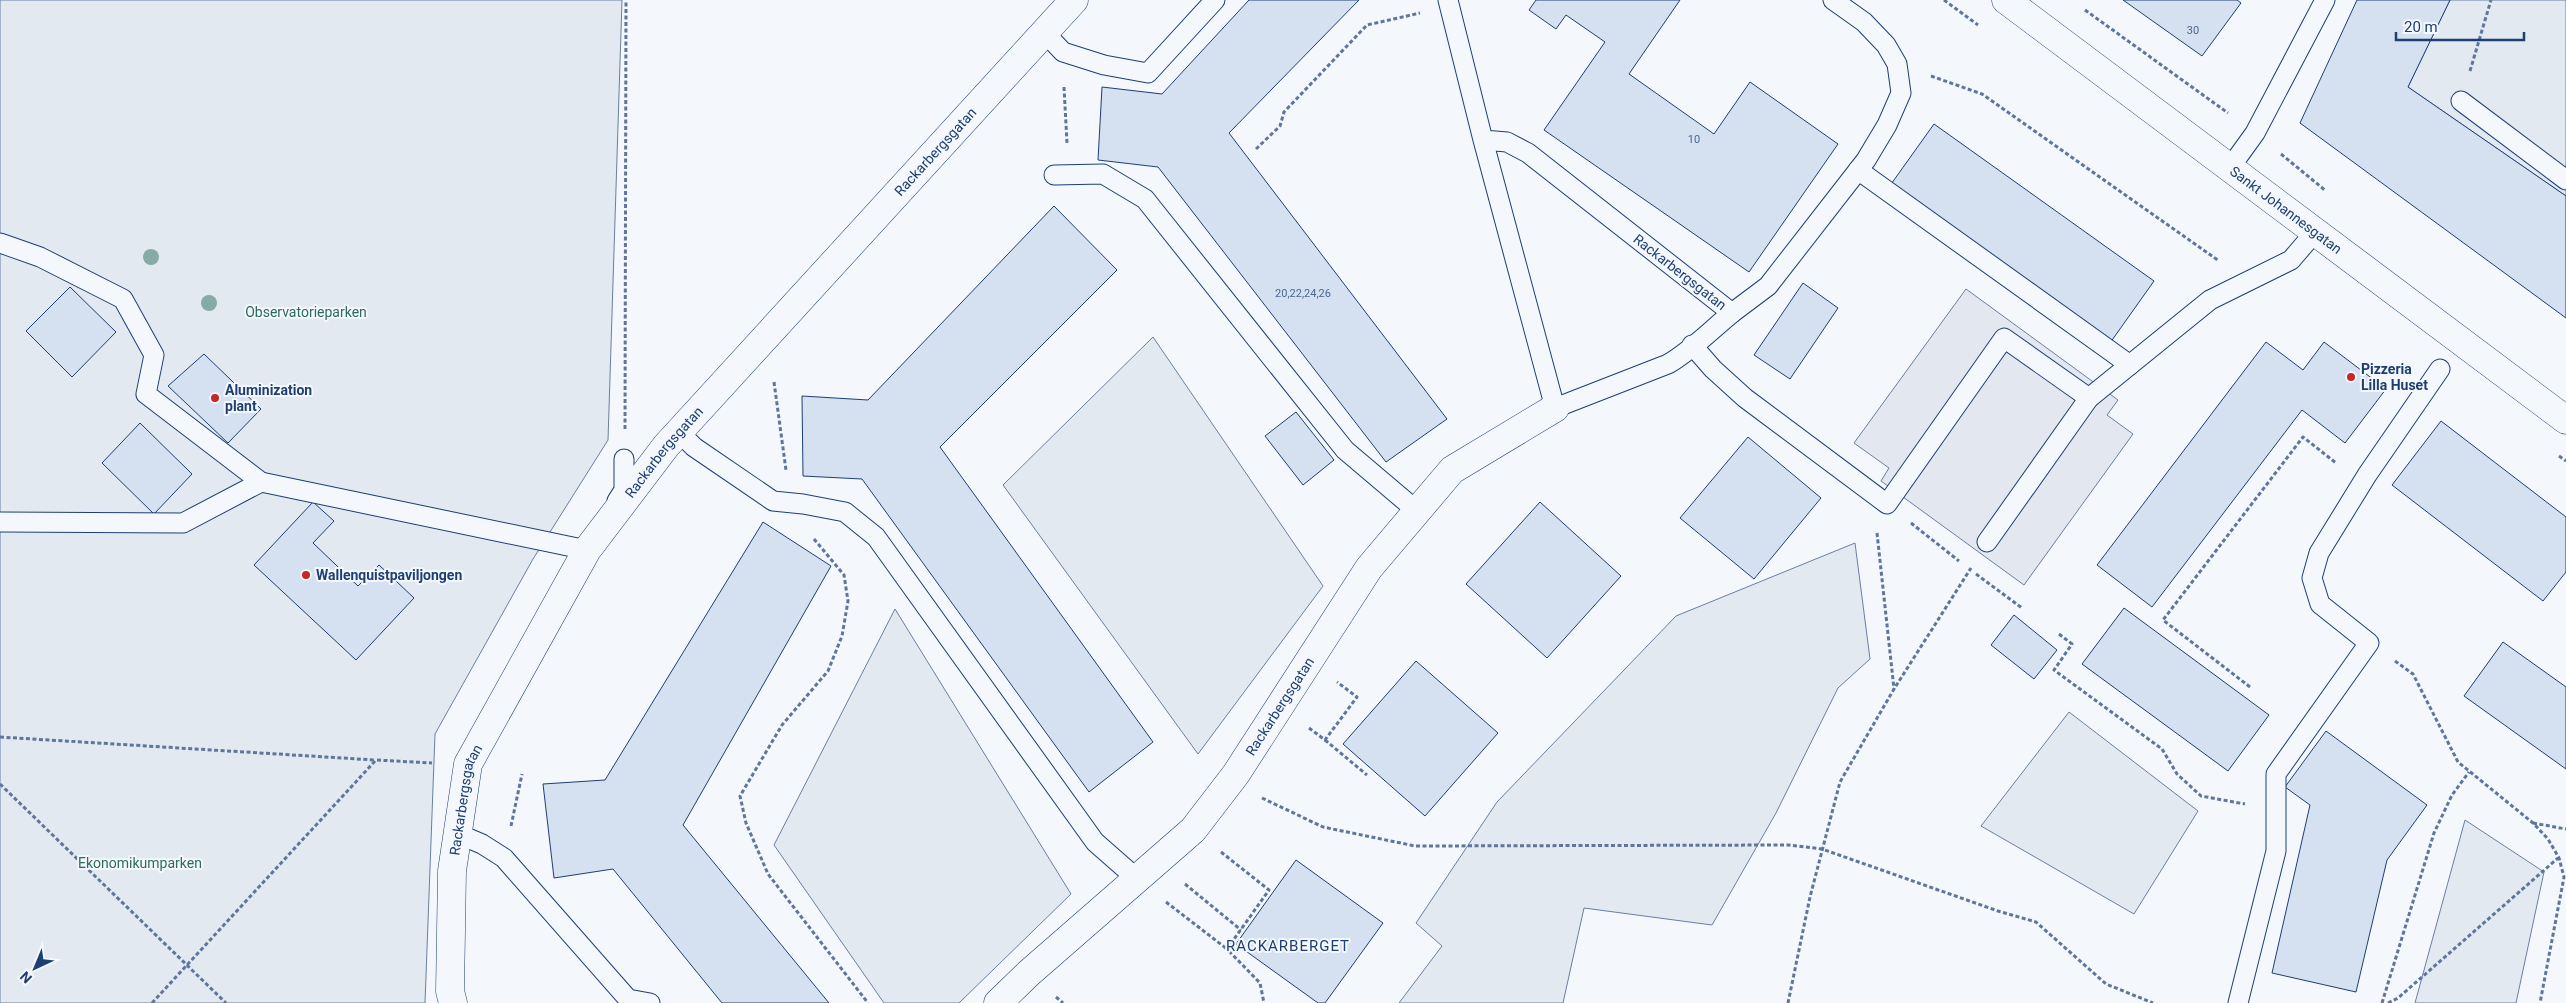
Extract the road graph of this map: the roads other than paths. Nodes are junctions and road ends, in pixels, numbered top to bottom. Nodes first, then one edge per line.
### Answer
1 (1074, 0) edge
2 (1216, 0) edge
3 (1833, 0) edge
4 (2006, 0) edge
5 (2325, 0) edge
6 (1449, 3) edge
7 (1044, 32) junction
8 (2461, 101) road end
9 (1483, 140) junction
10 (2229, 169) junction
11 (1858, 170) junction
12 (1061, 175) road end
13 (2566, 180) edge
14 (2315, 232) junction
15 (0, 243) edge
16 (1732, 313) junction
17 (1692, 345) junction
18 (2130, 365) junction
19 (2440, 369) dead end
20 (2088, 398) junction
21 (1555, 408) junction
22 (2566, 420) edge
23 (678, 432) junction
24 (624, 459) road end
25 (261, 482) junction
26 (1417, 511) junction
27 (0, 522) edge
28 (1987, 542) road end
29 (587, 550) junction
30 (456, 833) junction
31 (1136, 878) junction
32 (452, 1003) edge
33 (650, 1003) edge
34 (998, 1003) edge
35 (2238, 1003) edge

1 - 7 street, Rackarbergsgatan
2 - 7 lane
3 - 11 lane
4 - 10 street, Sankt Johannesgatan
5 - 10 lane
6 - 9 lane
7 - 23 street, Rackarbergsgatan
8 - 13 lane
9 - 16 lane, Rackarbergsgatan
9 - 21 lane
10 - 14 street, Sankt Johannesgatan
11 - 16 lane
11 - 18 lane
12 - 26 lane
14 - 18 lane
14 - 22 street, Sankt Johannesgatan
15 - 25 lane
16 - 17 lane, Rackarbergsgatan
17 - 20 lane
17 - 21 lane, Rackarbergsgatan
18 - 20 lane
19 - 35 lane
20 - 28 lane
21 - 26 street, Rackarbergsgatan
23 - 29 street, Rackarbergsgatan
23 - 31 lane
24 - 29 lane
25 - 27 lane
25 - 29 lane
26 - 31 street, Rackarbergsgatan
29 - 30 street, Rackarbergsgatan
30 - 32 street, Rackarbergsgatan
30 - 33 lane
31 - 34 street, Rackarbergsgatan

